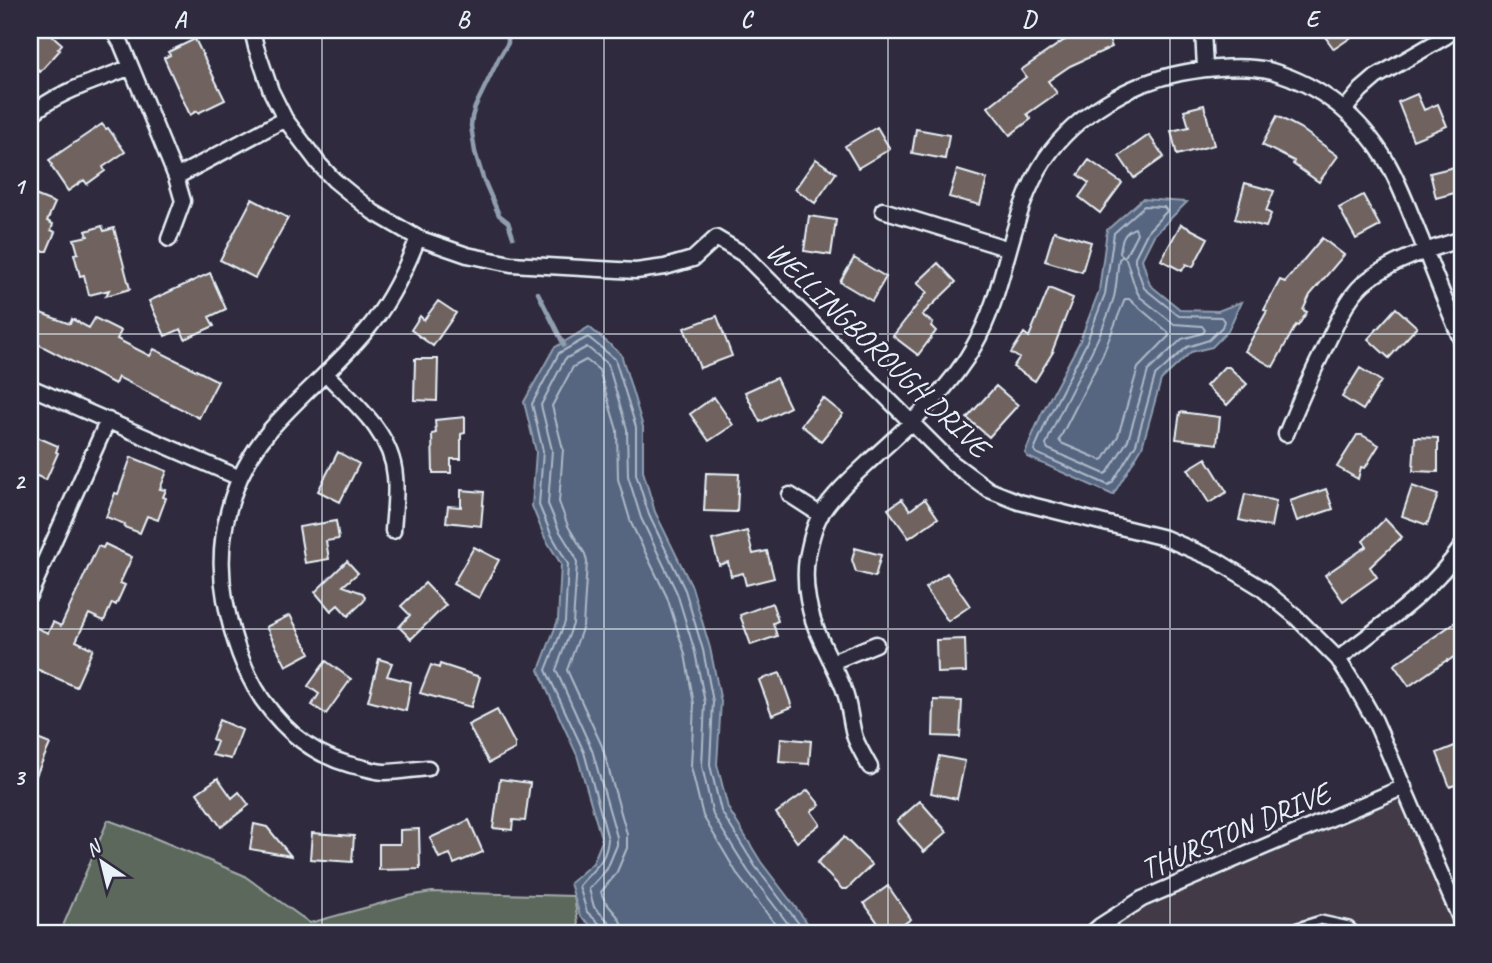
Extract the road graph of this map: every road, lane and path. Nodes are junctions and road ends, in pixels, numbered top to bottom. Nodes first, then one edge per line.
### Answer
1 (113, 30) edge
2 (252, 30) edge
3 (1203, 30) edge
4 (1455, 30) edge
5 (131, 67) junction
6 (1205, 68) junction
7 (1345, 109) junction
8 (30, 116) edge
9 (285, 120) junction
10 (176, 177) junction
11 (883, 210) dead end
12 (418, 238) junction
13 (169, 239) dead end
14 (1462, 239) edge
15 (1009, 249) junction
16 (1425, 251) junction
17 (1462, 342) edge
18 (326, 374) junction
19 (30, 387) edge
20 (108, 420) junction
21 (912, 421) junction
22 (1286, 433) dead end
23 (240, 478) junction
24 (790, 495) dead end
25 (821, 515) junction
26 (393, 531) dead end
27 (1462, 546) edge
28 (30, 594) edge
29 (876, 644) dead end
30 (1338, 659) junction
31 (832, 662) junction
32 (870, 767) dead end
33 (428, 768) dead end
34 (1404, 787) junction
35 (1462, 923) edge
36 (1092, 933) edge
37 (1278, 933) edge
38 (1357, 933) edge

1 - 5 street
2 - 9 street
3 - 6 street
4 - 7 street
5 - 8 street
5 - 10 street
6 - 7 street
6 - 15 street
7 - 16 street
9 - 10 street
9 - 12 street
10 - 13 street
11 - 15 street
12 - 18 street
12 - 21 street, WELLINGBOROUGH DRIVE
14 - 16 street
15 - 21 street
16 - 17 street
16 - 22 street
18 - 23 street
18 - 26 street
19 - 20 street
20 - 23 street
20 - 28 street
21 - 25 street
21 - 30 street, WELLINGBOROUGH DRIVE
23 - 33 street
24 - 25 street
25 - 31 street
27 - 30 street
29 - 31 street
30 - 34 street, WELLINGBOROUGH DRIVE
31 - 32 street
34 - 35 street, WELLINGBOROUGH DRIVE
34 - 36 street, THURSTON DRIVE
37 - 38 lane

